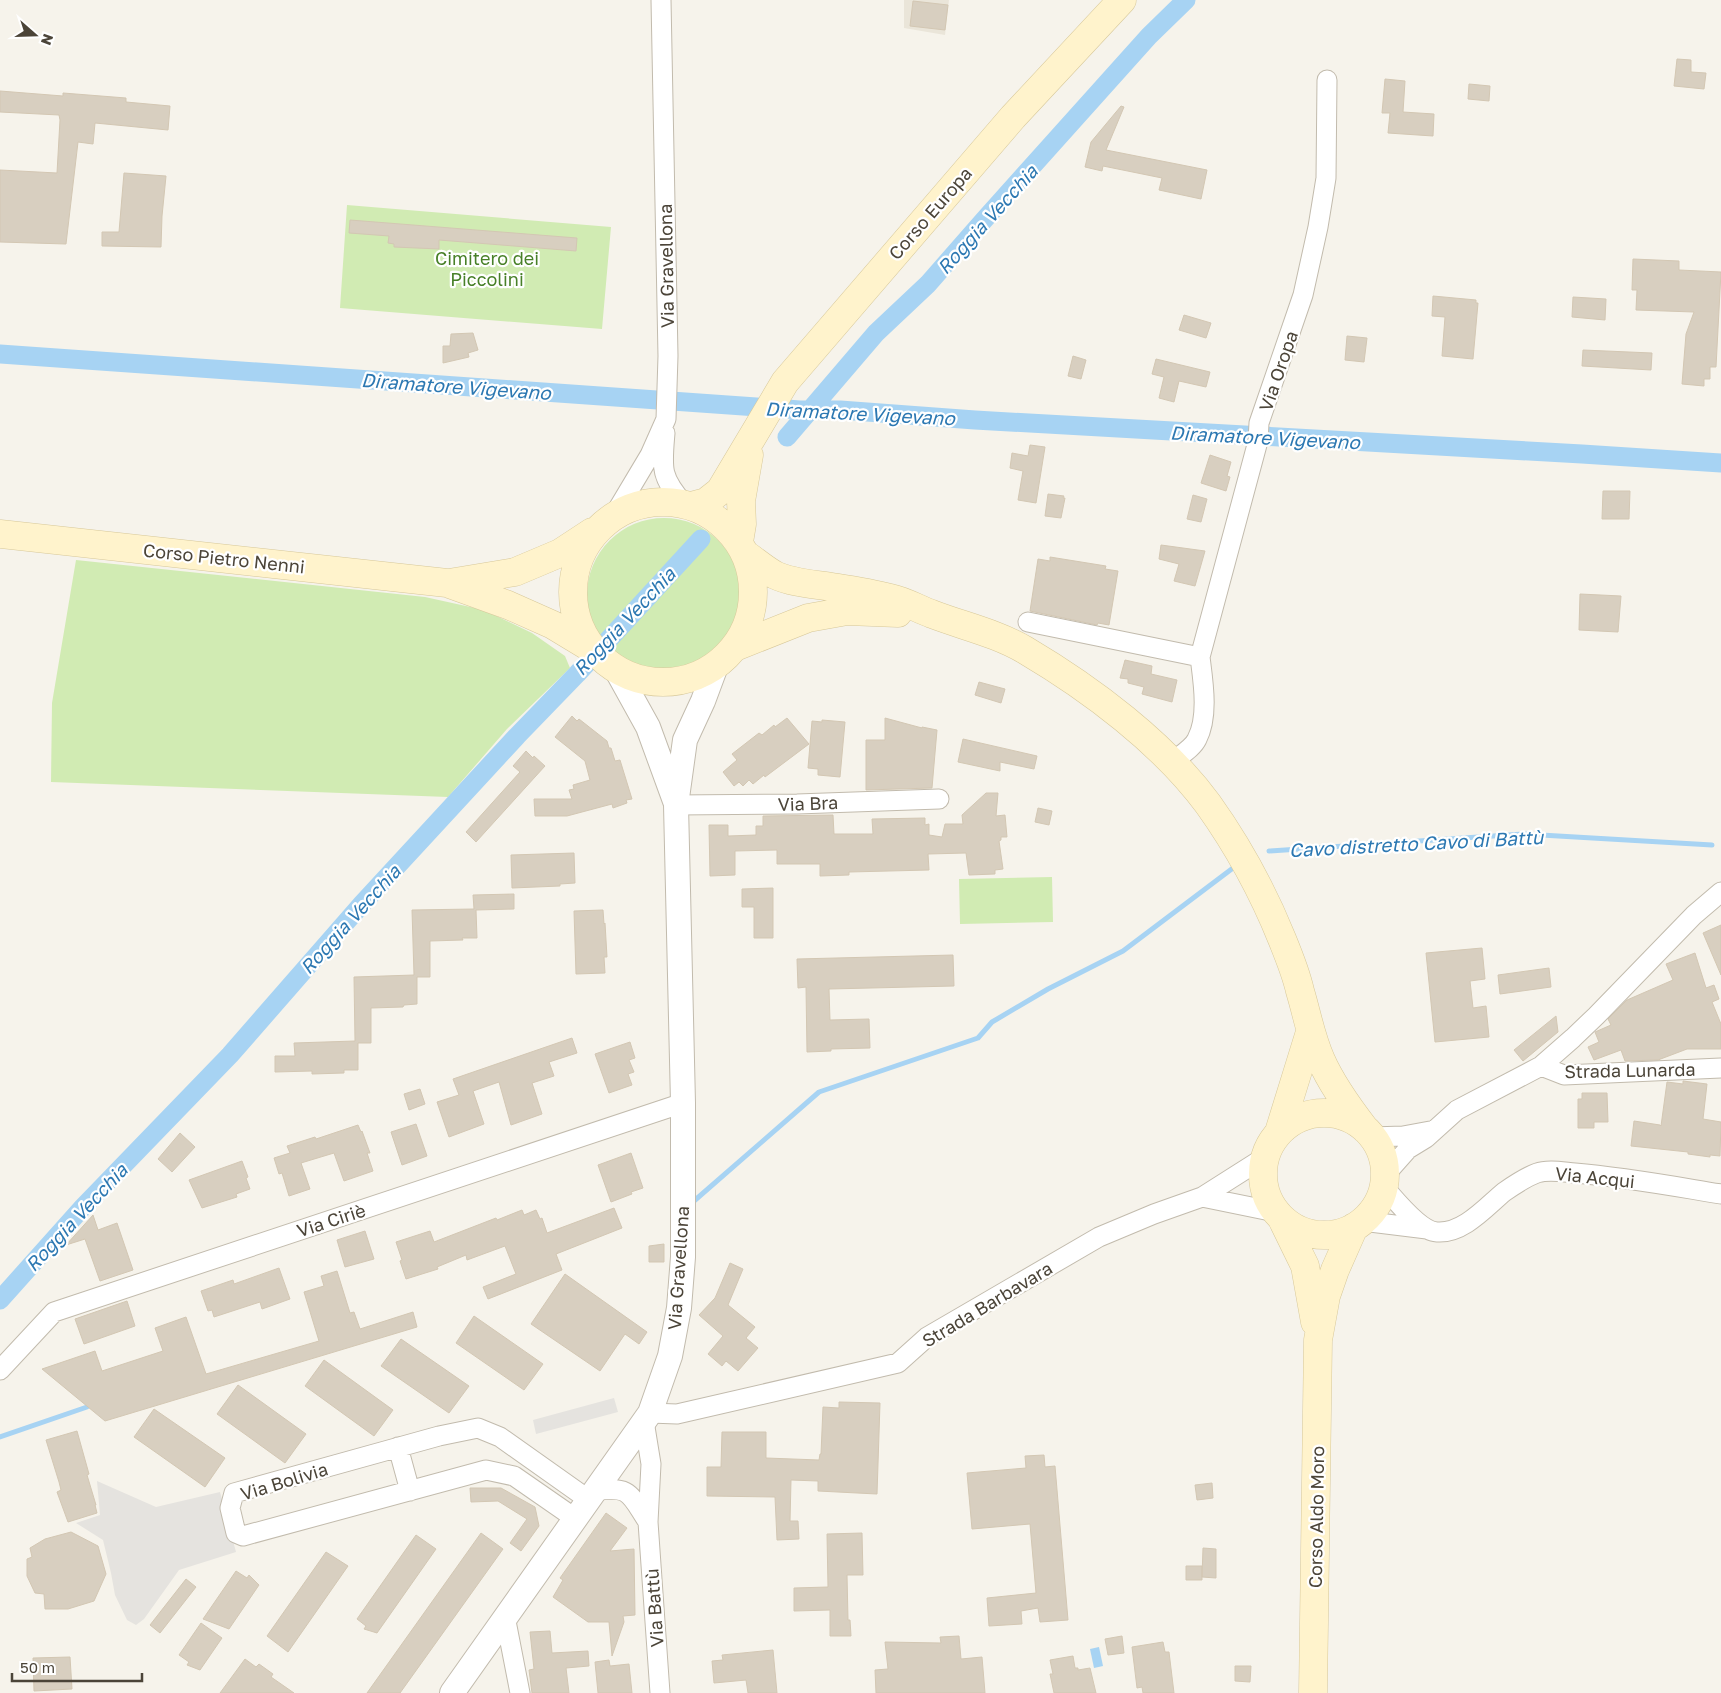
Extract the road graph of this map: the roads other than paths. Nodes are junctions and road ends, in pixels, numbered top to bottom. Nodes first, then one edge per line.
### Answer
1 (660, 0) edge
2 (1122, 0) edge
3 (1327, 80) dead end
4 (666, 418) junction
5 (753, 437) junction
6 (687, 505) junction
7 (607, 521) junction
8 (0, 534) edge
9 (742, 548) junction
10 (447, 583) junction
11 (932, 614) junction
12 (1028, 622) dead end
13 (735, 647) junction
14 (601, 657) junction
15 (1200, 657) junction
16 (716, 666) junction
17 (1171, 763) junction
18 (939, 799) dead end
19 (676, 805) junction
20 (1721, 892) edge
21 (1310, 1032) junction
22 (1541, 1066) junction
23 (1721, 1068) edge
24 (683, 1104) junction
25 (1436, 1130) junction
26 (1279, 1132) junction
27 (1368, 1133) junction
28 (1265, 1157) junction
29 (1384, 1181) junction
30 (1721, 1194) edge
31 (1202, 1197) junction
32 (1279, 1216) junction
33 (1358, 1224) junction
34 (1428, 1229) junction
35 (1318, 1340) junction
36 (0, 1370) edge
37 (647, 1417) junction
38 (398, 1447) junction
39 (410, 1490) junction
40 (586, 1503) junction
41 (648, 1522) junction
42 (505, 1616) junction
43 (452, 1693) edge
44 (520, 1693) edge
45 (660, 1693) edge
46 (1313, 1693) edge

1 - 4 street, Via Gravellona
2 - 5 main road, Corso Europa
3 - 15 street, Via Oropa
4 - 6 street
4 - 7 street, Via Gravellona
5 - 6 main road, Corso Europa
5 - 9 main road
6 - 7 main road, Corso Pietro Nenni
6 - 9 main road
7 - 10 main road, Corso Pietro Nenni
7 - 14 main road
8 - 10 main road, Corso Pietro Nenni
9 - 11 main road
9 - 13 main road
10 - 14 main road, Corso Pietro Nenni
11 - 13 main road
11 - 17 main road
12 - 15 street
13 - 16 main road, Corso Pietro Nenni
14 - 16 main road, Corso Pietro Nenni
14 - 19 street, Via Gravellona
15 - 17 street, Via Oropa
16 - 19 street, Via Gravellona
17 - 21 main road
18 - 19 street, Via Bra
19 - 24 street, Via Gravellona
20 - 22 street
21 - 26 main road
21 - 27 main road
22 - 23 street, Strada Lunarda
22 - 25 street
24 - 36 street, Via Ciriè
24 - 37 street, Via Gravellona
25 - 27 street
25 - 29 street
26 - 27 main road
26 - 28 main road
27 - 29 main road
28 - 31 street, Strada Barbavara
28 - 32 main road
29 - 33 main road
29 - 34 street
30 - 34 street, Via Acqui
31 - 32 street
31 - 37 street, Strada Barbavara
32 - 33 main road
32 - 35 main road, Corso Aldo Moro
33 - 34 street, Via Acqui
33 - 35 main road, Corso Aldo Moro
35 - 46 main road, Corso Aldo Moro
37 - 40 street, Via Gravellona
37 - 41 street, Via Battù
38 - 39 street
38 - 39 street, Via Bolivia
38 - 40 street, Via Bolivia
39 - 40 street, Via Bolivia
40 - 41 street
40 - 42 street, Via Gravellona
41 - 45 street, Via Battù
42 - 43 street, Via Gravellona
42 - 44 street

